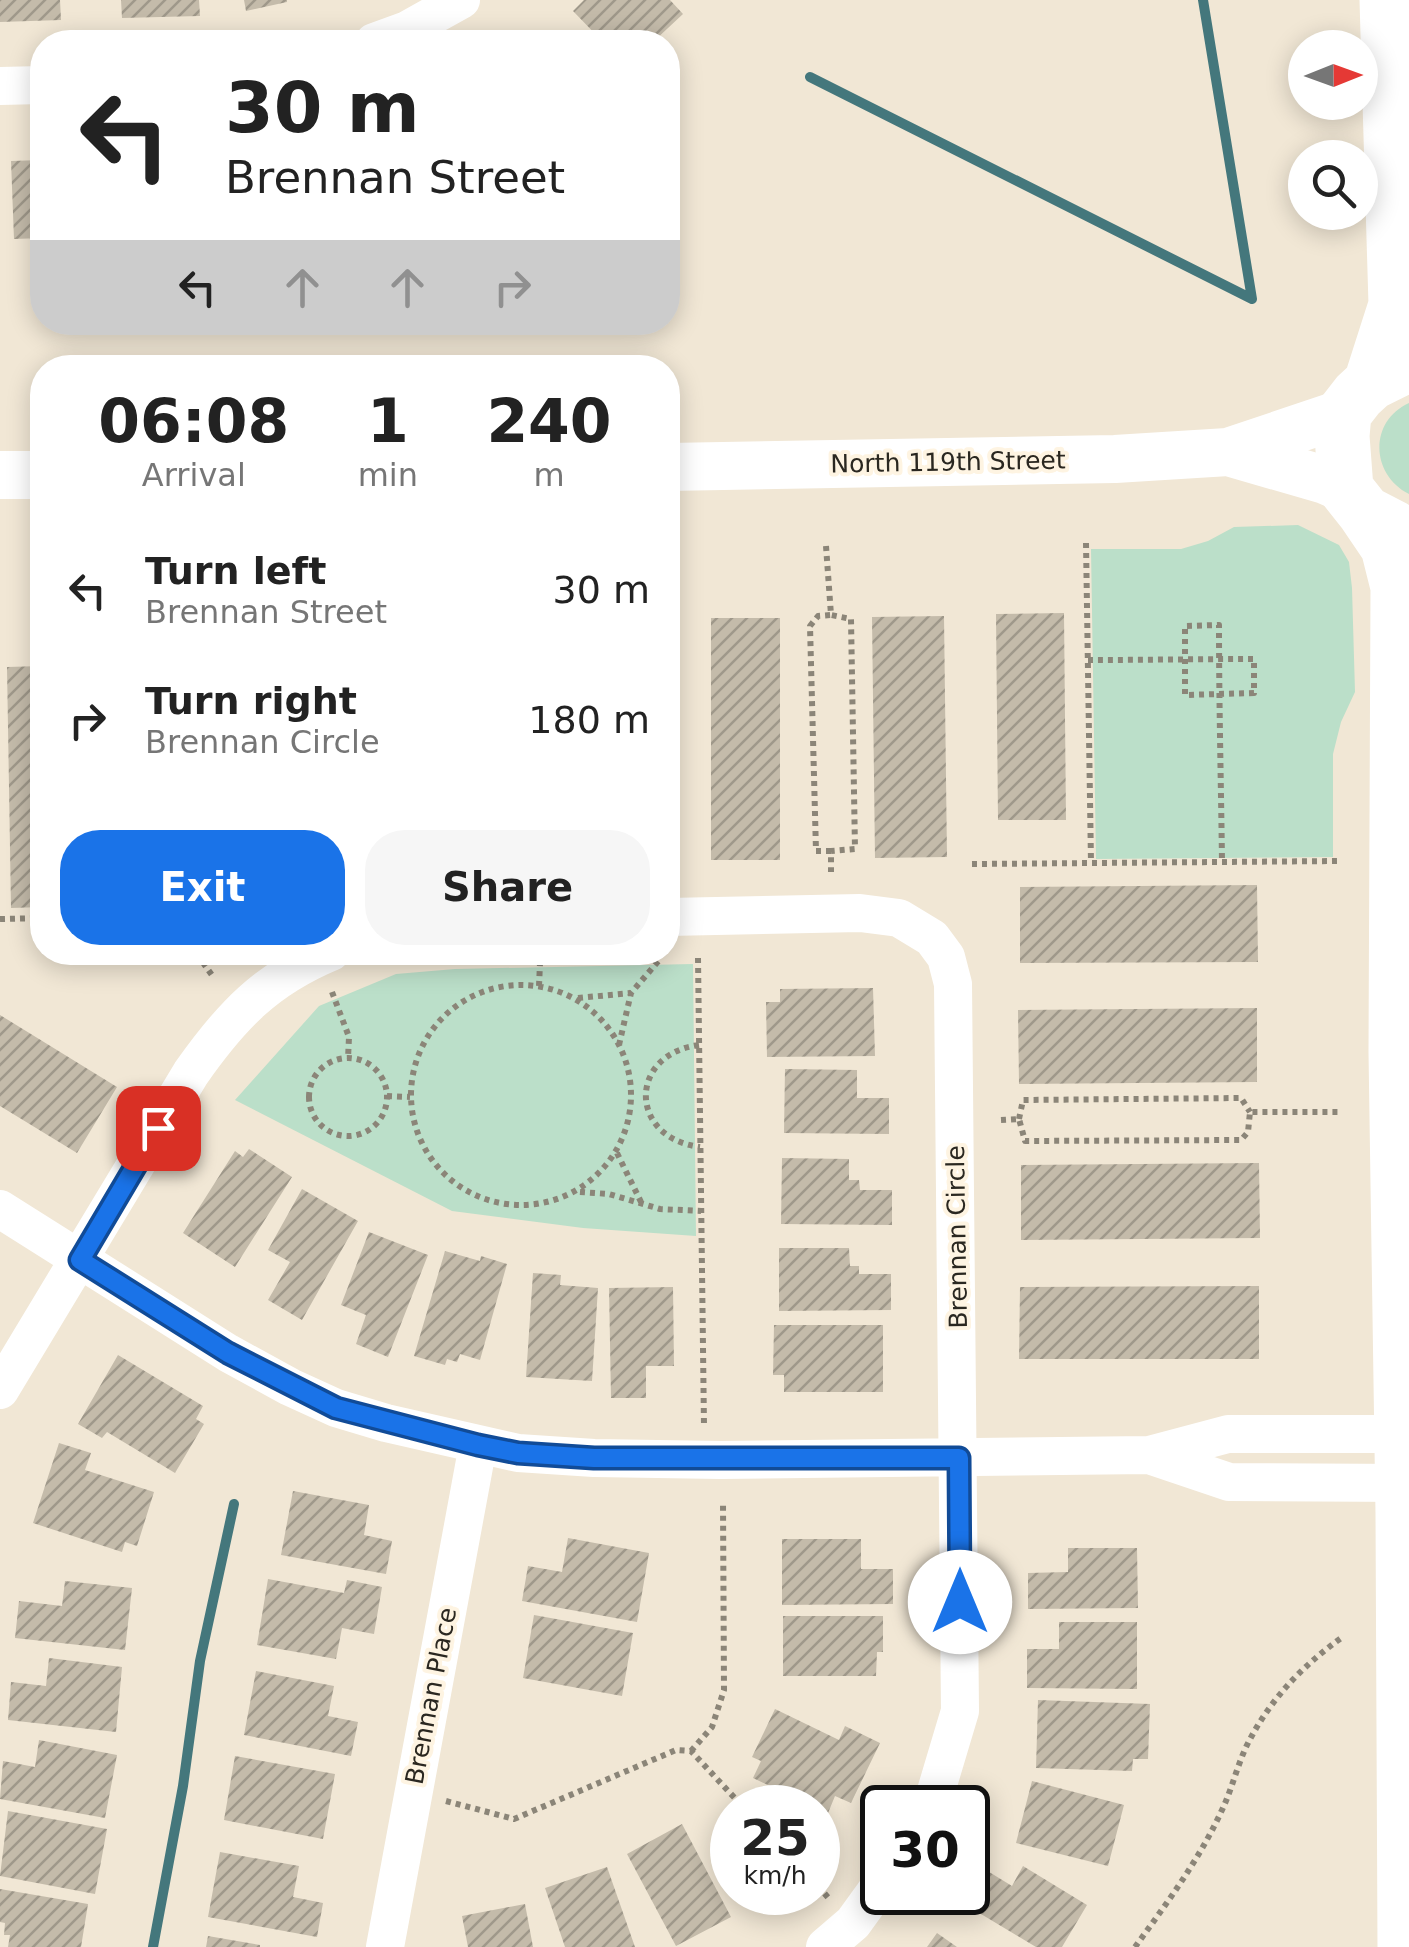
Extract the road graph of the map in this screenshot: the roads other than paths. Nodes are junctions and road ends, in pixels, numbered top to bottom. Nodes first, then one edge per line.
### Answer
1 (461, 0) edge
2 (1387, 0) edge
3 (407, 30) edge
4 (30, 85) edge
5 (0, 86) edge
6 (1374, 388) edge
7 (1228, 452) junction
8 (680, 467) edge
9 (30, 475) edge
10 (0, 476) edge
11 (1373, 512) edge
12 (680, 917) edge
13 (300, 965) edge
14 (0, 1209) edge
15 (80, 1260) junction
16 (0, 1390) edge
17 (478, 1445) junction
18 (959, 1458) junction
19 (1406, 1458) edge
20 (938, 1785) edge
21 (860, 1913) edge
22 (385, 1947) edge
23 (825, 1947) edge
24 (1405, 1947) edge

1 - 3 street
2 - 6 main road
4 - 5 street
6 - 7 street, North 119th Street
6 - 11 main road
7 - 8 street, North 119th Street
7 - 11 street, North 119th Street
9 - 10 street
11 - 19 main road
12 - 18 street, Brennan Circle
13 - 15 street
14 - 15 street
15 - 16 street
15 - 17 street
17 - 18 street
17 - 22 street, Brennan Place
18 - 19 street
18 - 20 street, Brennan Circle
19 - 24 main road
21 - 23 street

